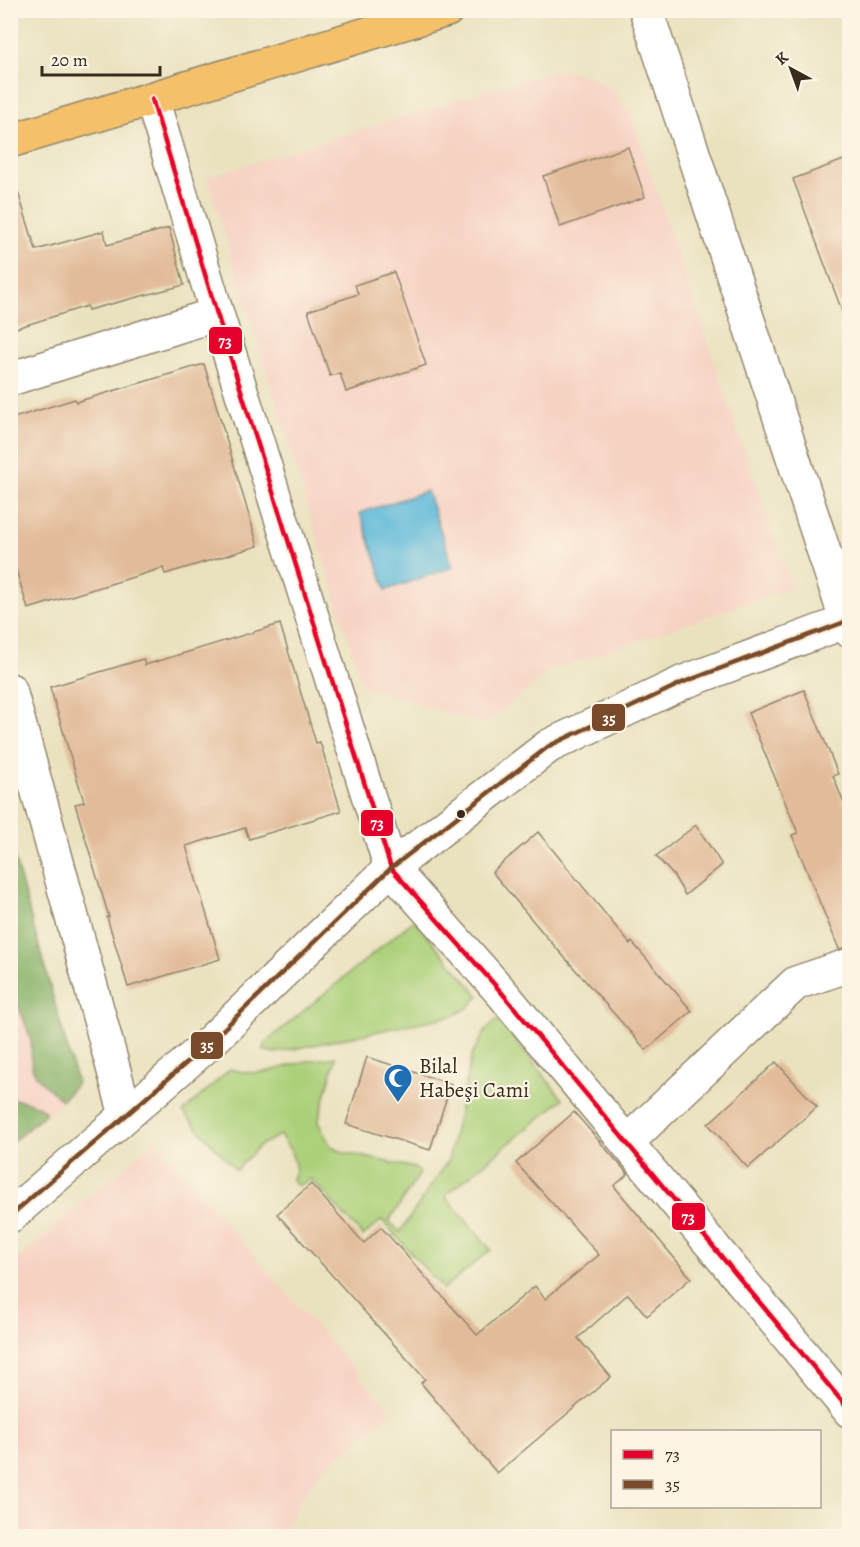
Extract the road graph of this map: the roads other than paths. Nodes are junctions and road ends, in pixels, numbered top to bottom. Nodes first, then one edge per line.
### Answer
1 (447, 10) edge
2 (646, 10) edge
3 (152, 99) junction
4 (10, 141) edge
5 (217, 314) junction
6 (10, 379) edge
7 (849, 624) edge
8 (10, 690) edge
9 (20, 759) edge
10 (391, 868) junction
11 (849, 965) edge
12 (126, 1115) junction
13 (627, 1142) junction
14 (10, 1216) edge
15 (848, 1408) edge

1 - 3 highway
2 - 7 street
3 - 4 highway
3 - 5 street
5 - 6 street
5 - 10 street
7 - 10 street
8 - 9 street
9 - 12 street
10 - 12 street
10 - 13 street
11 - 13 street
12 - 14 street
13 - 15 street

